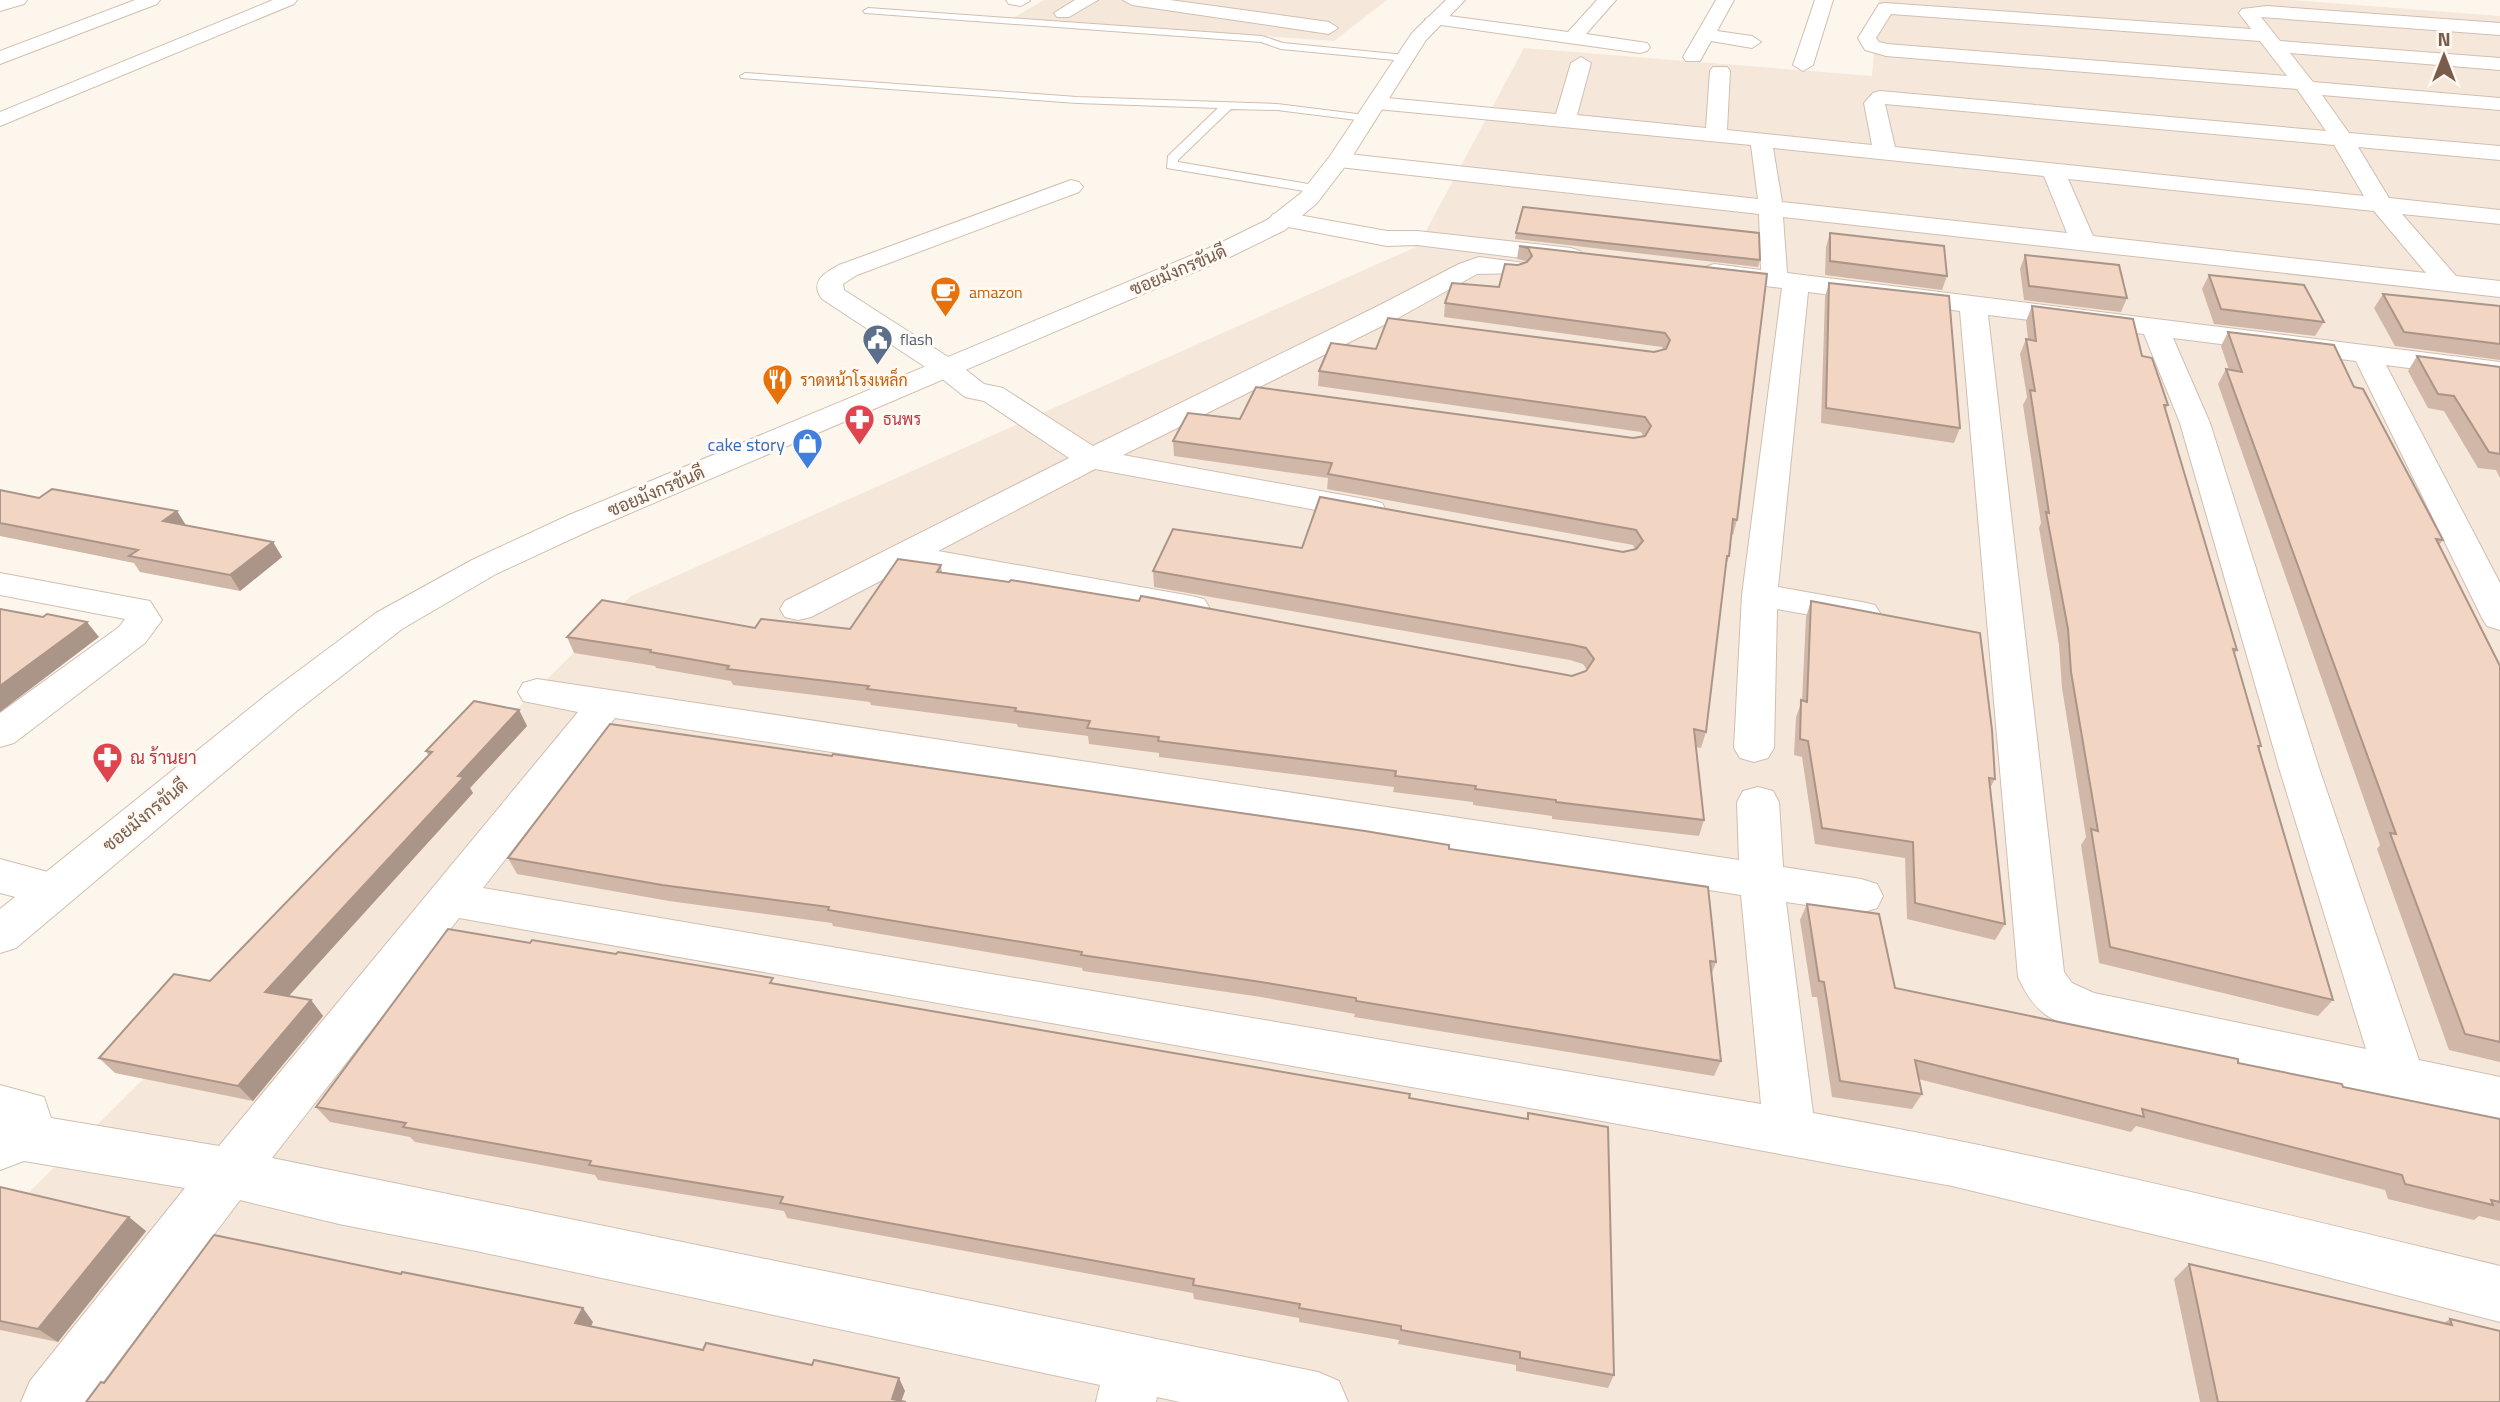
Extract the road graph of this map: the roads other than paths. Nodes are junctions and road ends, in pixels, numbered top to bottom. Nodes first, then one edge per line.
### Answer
1 (18, 0) edge
2 (151, 0) edge
3 (288, 0) edge
4 (1089, 0) edge
5 (1132, 0) edge
6 (1220, 0) edge
7 (1607, 0) edge
8 (1725, 0) edge
9 (1824, 0) edge
10 (2083, 0) edge
11 (0, 6) edge
12 (1955, 7) edge
13 (868, 10) dead end
14 (1445, 10) edge
15 (1063, 13) dead end
16 (1196, 15) junction
17 (2053, 20) junction
18 (2097, 24) junction
19 (1329, 28) dead end
20 (2500, 29) edge
21 (1706, 35) junction
22 (1573, 37) junction
23 (2270, 41) junction
24 (1752, 42) dead end
25 (0, 44) edge
26 (27, 47) junction
27 (1640, 47) dead end
28 (74, 52) dead end
29 (111, 55) dead end
30 (1693, 57) dead end
31 (0, 58) edge
32 (1405, 58) junction
33 (148, 59) junction
34 (1581, 63) dead end
35 (2500, 64) edge
36 (1803, 65) dead end
37 (2080, 66) junction
38 (1720, 71) dead end
39 (745, 76) dead end
40 (2305, 86) junction
41 (1229, 104) junction
42 (2500, 104) edge
43 (1371, 110) junction
44 (2107, 117) junction
45 (0, 120) edge
46 (1566, 120) junction
47 (1716, 135) junction
48 (1761, 139) junction
49 (2343, 139) junction
50 (1885, 153) junction
51 (2500, 153) edge
52 (1339, 160) junction
53 (2053, 170) junction
54 (2133, 178) junction
55 (1071, 187) dead end
56 (1316, 189) junction
57 (2381, 204) junction
58 (1771, 207) junction
59 (2500, 218) edge
60 (1282, 219) junction
61 (2084, 244) junction
62 (1690, 270) edge
63 (1785, 280) junction
64 (2448, 283) junction
65 (2500, 289) edge
66 (1973, 303) junction
67 (1375, 318) junction
68 (1417, 324) edge
69 (2154, 326) junction
70 (2367, 355) junction
71 (956, 364) junction
72 (2500, 371) edge
73 (1238, 386) junction
74 (1292, 394) edge
75 (1091, 459) junction
76 (1403, 516) edge
77 (904, 555) junction
78 (0, 584) edge
79 (1760, 595) junction
80 (798, 608) dead end
81 (1227, 614) edge
82 (2500, 618) edge
83 (1897, 620) edge
84 (537, 692) dead end
85 (606, 703) junction
86 (0, 733) edge
87 (1754, 748) dead end
88 (1758, 802) dead end
89 (0, 876) edge
90 (1762, 882) junction
91 (54, 891) junction
92 (1861, 896) dead end
93 (448, 899) junction
94 (0, 935) edge
95 (2400, 1078) junction
96 (2500, 1099) edge
97 (8, 1130) edge
98 (1790, 1134) junction
99 (229, 1172) junction
100 (2500, 1294) edge
101 (1130, 1382) edge
102 (51, 1402) edge
103 (1318, 1402) edge

1 - 11 street
2 - 26 street
3 - 33 street
4 - 15 street
5 - 16 street
6 - 16 street
7 - 22 street
8 - 21 street
9 - 36 street
10 - 18 street
12 - 17 street
12 - 37 street
13 - 32 lane
14 - 22 street
14 - 32 street, ซอยมังกรขันดี
16 - 19 street
17 - 18 street
17 - 37 street
18 - 23 street
20 - 23 street
21 - 24 street
21 - 30 street
22 - 27 street
23 - 35 street
23 - 40 street
25 - 26 street
26 - 28 street
26 - 31 street
29 - 33 street
32 - 43 street, ซอยมังกรขันดี
33 - 45 street
34 - 46 street
37 - 40 street
37 - 44 street
38 - 47 street
39 - 41 lane
40 - 42 street
40 - 49 street
41 - 43 lane
41 - 56 lane
43 - 46 street
43 - 52 street, ซอยมังกรขันดี
44 - 49 street
44 - 50 street
44 - 54 street
46 - 47 street
47 - 48 street
48 - 50 street
48 - 58 street
49 - 51 street
49 - 57 street
50 - 53 street
52 - 56 street, ซอยมังกรขันดี
52 - 58 street
53 - 54 street
53 - 61 street
54 - 57 street
55 - 71 street
56 - 60 street, ซอยมังกรขันดี
57 - 59 street
57 - 64 street
58 - 61 street
58 - 63 street
60 - 67 street
60 - 71 street, ซอยมังกรขันดี
61 - 64 street
62 - 63 street
63 - 66 street
63 - 79 street
64 - 65 street
66 - 69 street
66 - 95 street
67 - 68 street
67 - 73 street
69 - 70 street
69 - 95 street
70 - 72 street
70 - 82 street
71 - 75 street
71 - 91 street, ซอยมังกรขันดี
73 - 74 street
73 - 75 street
75 - 76 street
75 - 77 street
77 - 80 street
77 - 81 street
78 - 86 street
79 - 83 street
79 - 87 street
84 - 85 street
85 - 90 street
85 - 93 street
88 - 90 street
89 - 91 street
90 - 92 street
90 - 98 street
91 - 94 street, ซอยมังกรขันดี
93 - 98 street
93 - 99 street
95 - 96 street
97 - 99 street
98 - 100 street
99 - 101 street
99 - 102 street
101 - 103 street

